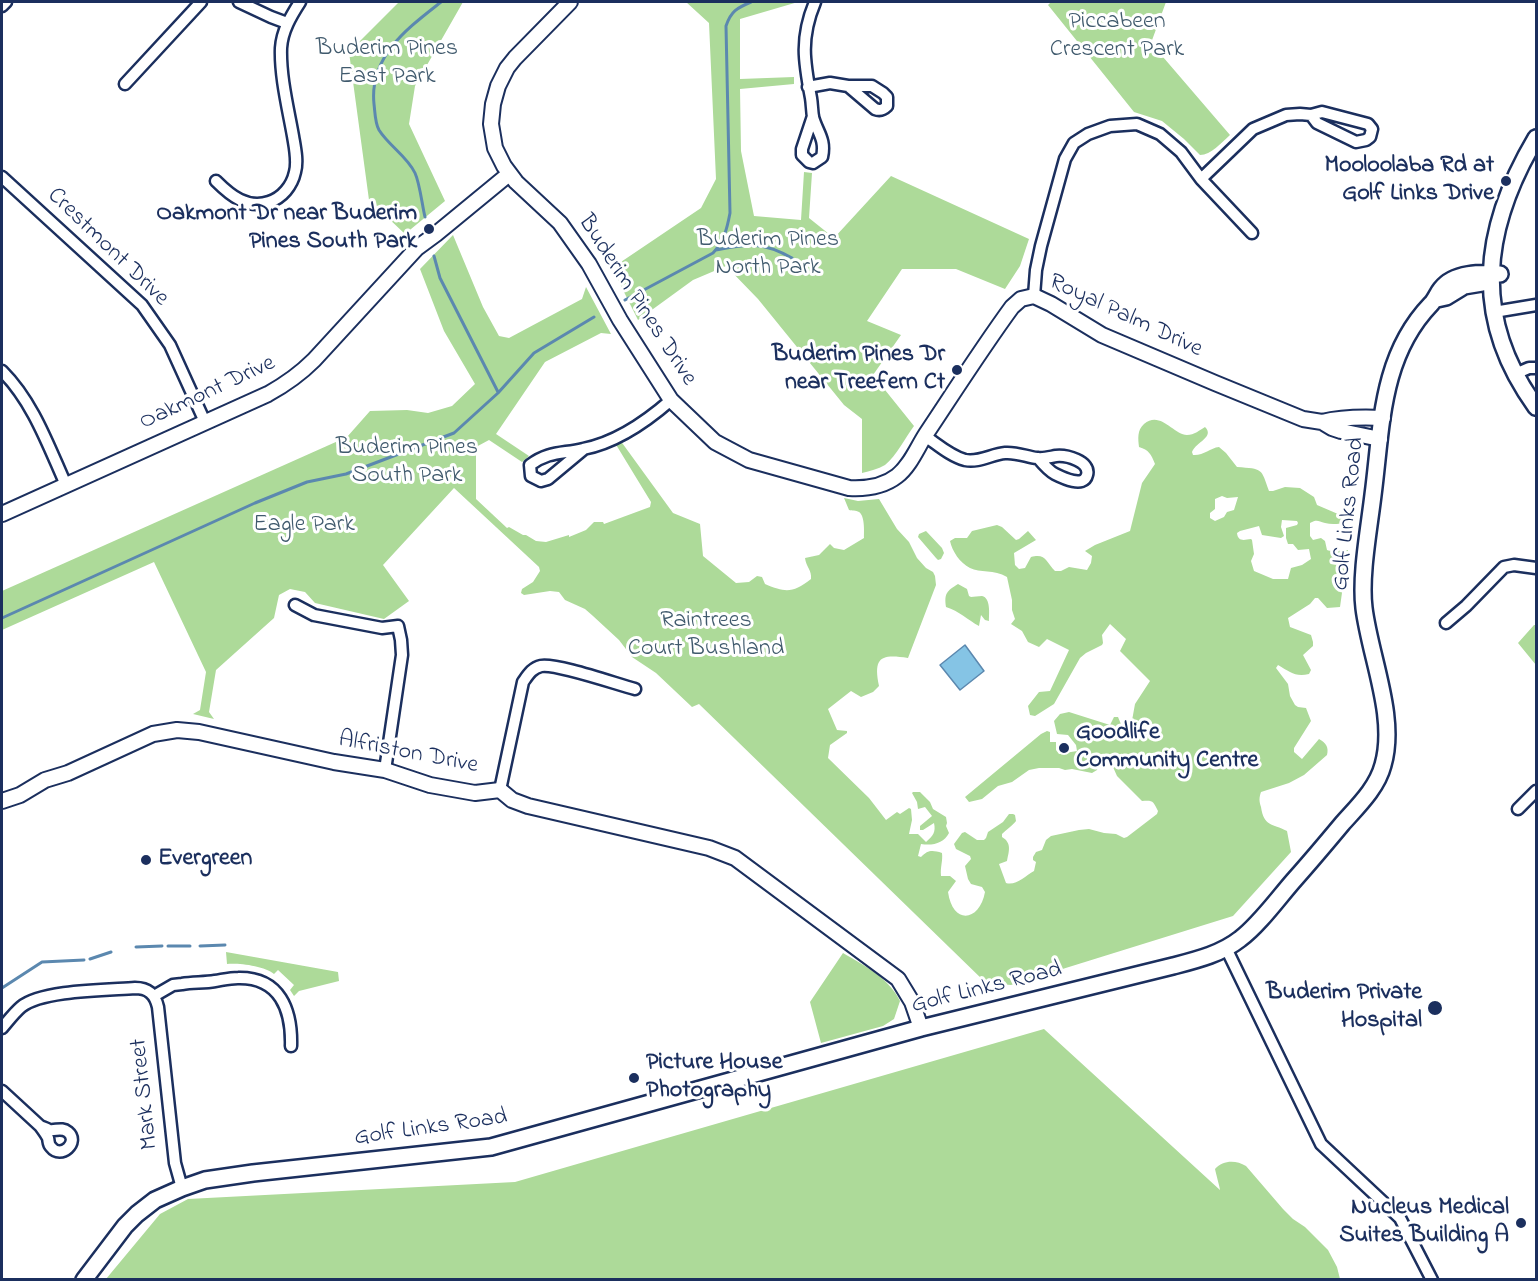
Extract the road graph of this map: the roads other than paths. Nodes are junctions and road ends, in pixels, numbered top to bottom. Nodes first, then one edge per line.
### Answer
1 (6, 2) edge
2 (201, 2) edge
3 (239, 2) edge
4 (300, 2) edge
5 (570, 2) edge
6 (815, 2) edge
7 (2, 6) edge
8 (287, 23) junction
9 (125, 84) dead end
10 (848, 86) dead end
11 (808, 87) junction
12 (1311, 115) junction
13 (813, 116) dead end
14 (1536, 138) edge
15 (1536, 153) edge
16 (509, 174) junction
17 (2, 177) edge
18 (1201, 179) junction
19 (216, 181) dead end
20 (1252, 233) dead end
21 (1496, 233) junction
22 (1459, 277) junction
23 (1496, 278) junction
24 (1453, 292) junction
25 (1034, 296) junction
26 (1434, 300) junction
27 (1536, 305) edge
28 (1499, 311) junction
29 (972, 366) joint
30 (2, 371) edge
31 (1524, 371) edge
32 (1536, 398) edge
33 (671, 400) junction
34 (1536, 407) edge
35 (1383, 418) junction
36 (205, 422) junction
37 (1322, 422) junction
38 (924, 436) junction
39 (1380, 439) junction
40 (584, 449) junction
41 (1038, 459) dead end
42 (66, 485) junction
43 (2, 514) edge
44 (1536, 568) edge
45 (295, 605) dead end
46 (1446, 622) dead end
47 (634, 689) dead end
48 (385, 770) junction
49 (500, 790) junction
50 (1536, 791) edge
51 (2, 801) edge
52 (1518, 809) dead end
53 (1226, 948) junction
54 (154, 996) junction
55 (2, 1028) edge
56 (921, 1029) junction
57 (291, 1046) dead end
58 (2, 1091) edge
59 (40, 1126) dead end
60 (182, 1188) junction
61 (84, 1280) edge
62 (1432, 1280) edge

1 - 7 street
2 - 9 street
3 - 8 street
4 - 8 street
5 - 16 street, Buderim Pines Drive
6 - 11 street
8 - 19 street
10 - 11 street
11 - 13 street
12 - 12 street
12 - 18 street
14 - 21 main road
15 - 23 main road
16 - 33 street, Buderim Pines Drive
16 - 36 street, Oakmont Drive
17 - 36 street, Crestmont Drive
18 - 20 street
18 - 25 street
21 - 22 main road, Golf Links Road
21 - 23 main road
22 - 23 main road
22 - 26 main road, Golf Links Road
23 - 24 main road, Golf Links Road
23 - 28 main road
24 - 26 main road, Golf Links Road
24 - 28 main road
25 - 29 street, Royal Palm Drive
25 - 37 street, Royal Palm Drive
26 - 35 main road, Golf Links Road
27 - 28 street
28 - 31 main road
29 - 38 street, Buderim Pines Drive
30 - 42 street
31 - 32 main road
31 - 34 main road
33 - 38 street, Buderim Pines Drive
33 - 40 street
35 - 37 street, Royal Palm Drive
35 - 39 main road, Golf Links Road
36 - 42 street, Oakmont Drive
37 - 39 street, Royal Palm Drive
38 - 41 street
39 - 53 main road, Golf Links Road
40 - 40 street
42 - 43 street, Oakmont Drive
44 - 46 street
45 - 48 street
47 - 49 street
48 - 49 street, Alfriston Drive
48 - 51 street, Alfriston Drive
49 - 56 street, Alfriston Drive
50 - 52 street
53 - 56 main road, Golf Links Road
53 - 62 street
54 - 55 street
54 - 57 street
54 - 60 street, Mark Street
56 - 60 main road, Golf Links Road
58 - 59 street
60 - 61 main road, Golf Links Road

